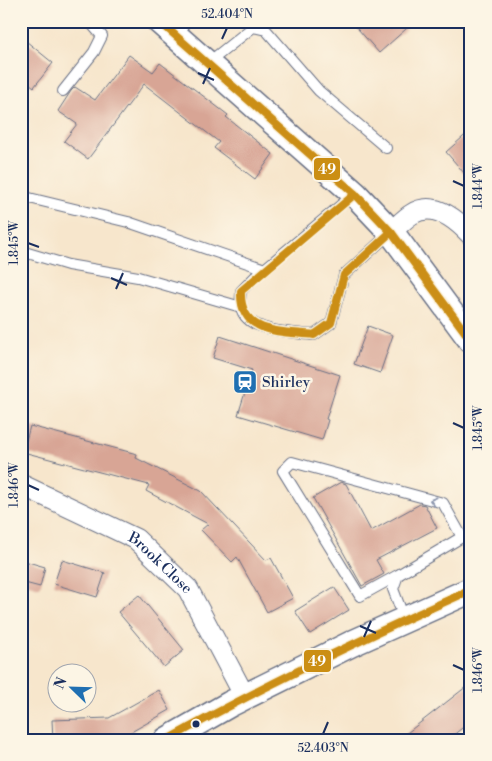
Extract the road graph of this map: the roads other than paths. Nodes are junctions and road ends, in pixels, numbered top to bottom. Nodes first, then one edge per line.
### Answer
1 (89, 21) edge
2 (159, 21) edge
3 (207, 64) junction
4 (63, 91) dead end
5 (386, 148) dead end
6 (355, 194) junction
7 (21, 196) edge
8 (391, 232) junction
9 (471, 235) edge
10 (21, 251) edge
11 (265, 269) junction
12 (241, 307) junction
13 (471, 340) edge
14 (22, 485) edge
15 (398, 575) junction
16 (471, 590) edge
17 (404, 618) junction
18 (245, 697) junction
19 (167, 740) edge

1 - 4 lane
2 - 3 street
3 - 5 lane
3 - 6 street
6 - 8 street
6 - 11 lane
7 - 11 lane
8 - 9 street
8 - 12 lane
8 - 13 street
10 - 12 lane
11 - 12 lane
14 - 18 street, Brook Close
15 -> 15 lane
15 - 17 lane
16 - 17 street
17 - 18 street
18 - 19 street

